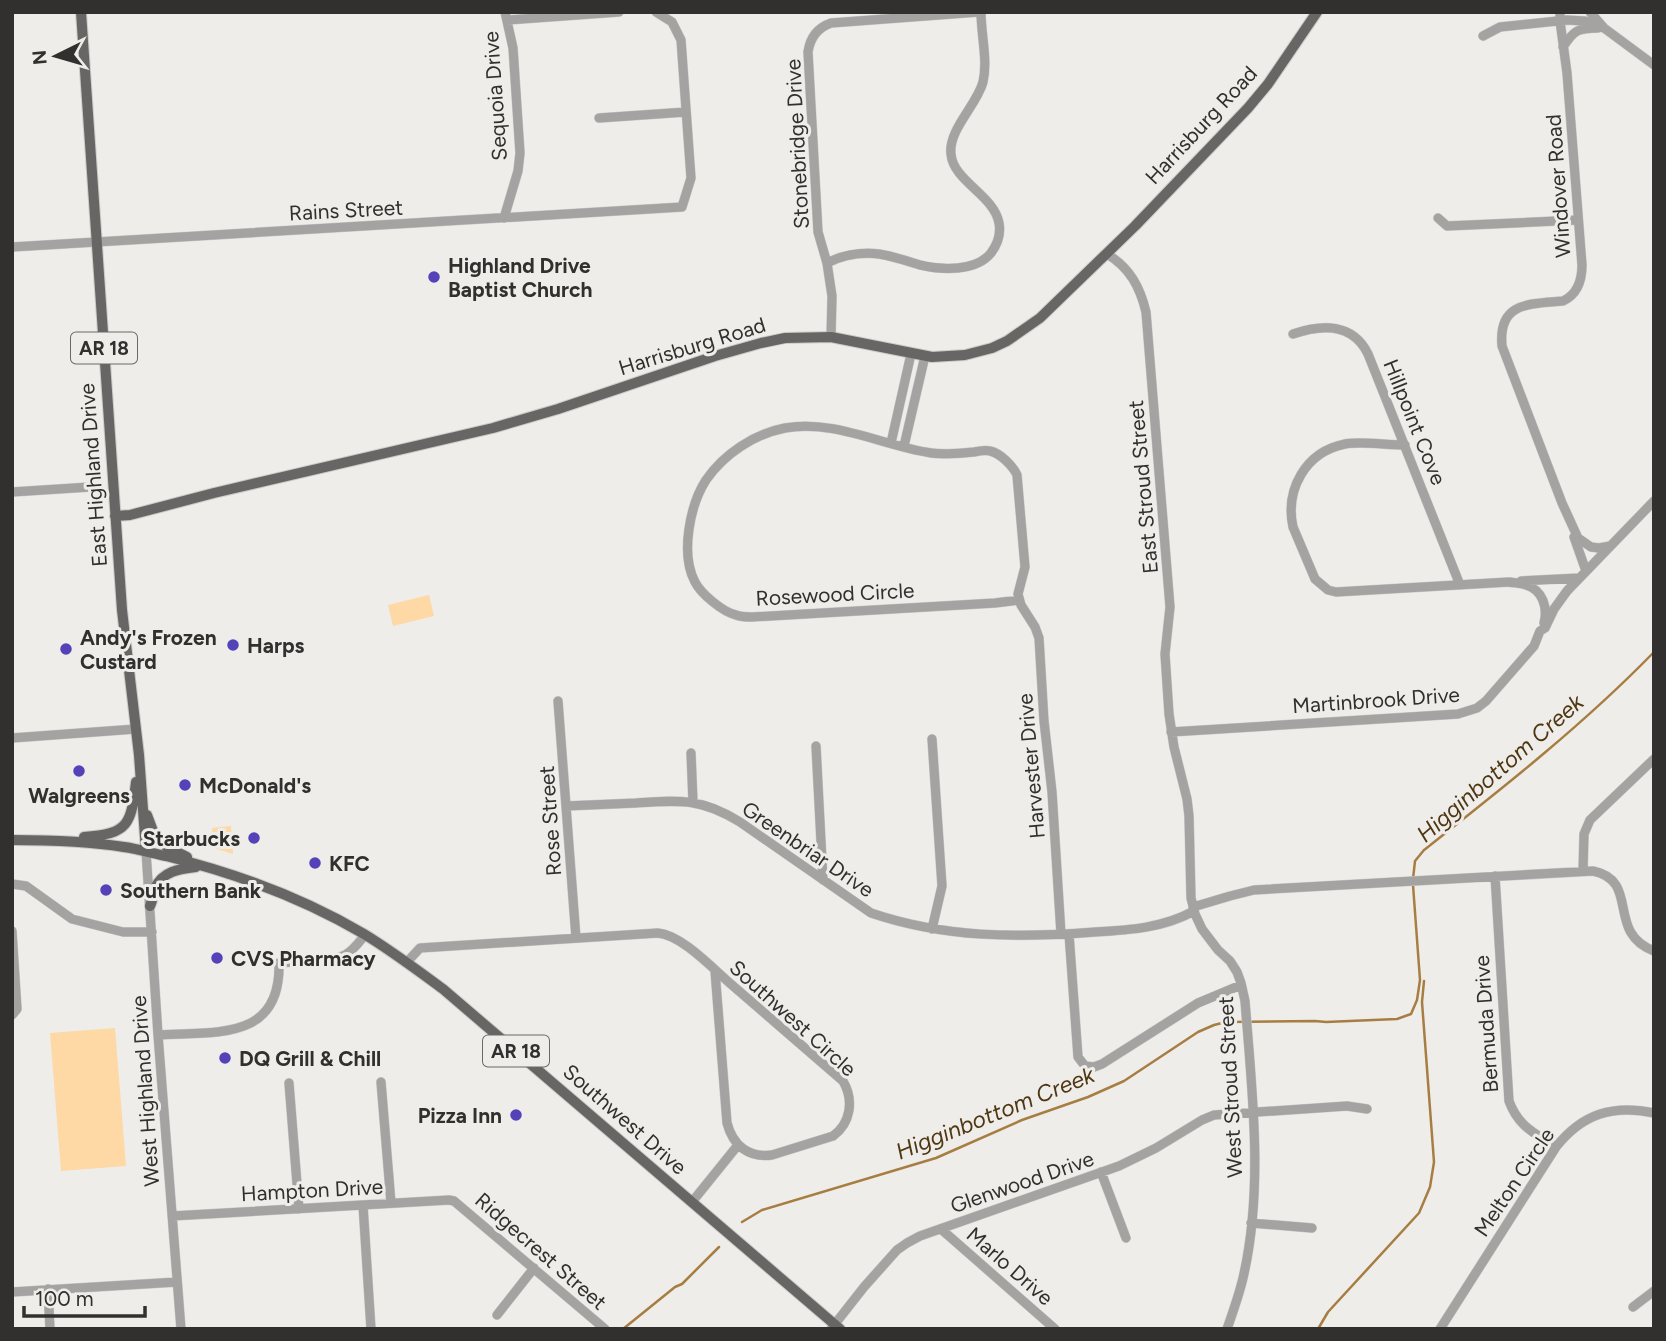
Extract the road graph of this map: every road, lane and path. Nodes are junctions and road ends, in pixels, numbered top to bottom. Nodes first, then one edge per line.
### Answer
1 (81, 12) edge
2 (619, 12) edge
3 (656, 12) edge
4 (980, 12) edge
5 (1317, 12) edge
6 (1590, 12) edge
7 (506, 16) edge
8 (1560, 17) edge
9 (1604, 28) junction
10 (1483, 36) dead end
11 (1563, 47) junction
12 (1654, 65) edge
13 (686, 112) junction
14 (599, 118) dead end
15 (504, 218) junction
16 (1438, 218) dead end
17 (1578, 220) junction
18 (97, 242) junction
19 (12, 247) edge
20 (1107, 254) junction
21 (827, 263) junction
22 (1293, 334) dead end
23 (831, 337) junction
24 (911, 354) junction
25 (925, 356) junction
26 (891, 443) junction
27 (1405, 444) junction
28 (904, 446) junction
29 (90, 486) dead end
30 (12, 492) edge
31 (1654, 500) edge
32 (1562, 503) junction
33 (115, 516) junction
34 (1610, 547) junction
35 (1583, 574) junction
36 (1509, 582) junction
37 (1460, 585) junction
38 (1019, 600) junction
39 (1540, 631) junction
40 (558, 701) dead end
41 (136, 729) junction
42 (1171, 732) junction
43 (12, 738) edge
44 (932, 739) dead end
45 (816, 746) dead end
46 (691, 753) dead end
47 (139, 755) junction
48 (1652, 765) edge
49 (693, 802) junction
50 (143, 805) junction
51 (566, 806) junction
52 (14, 840) edge
53 (146, 851) junction
54 (205, 866) junction
55 (1583, 871) junction
56 (1495, 876) junction
57 (823, 880) junction
58 (12, 884) edge
59 (150, 906) junction
60 (1194, 909) junction
61 (932, 929) junction
62 (12, 931) edge
63 (152, 932) junction
64 (1065, 934) junction
65 (365, 935) junction
66 (576, 938) junction
67 (1654, 951) edge
68 (407, 962) junction
69 (715, 971) junction
70 (1241, 985) junction
71 (12, 1015) edge
72 (158, 1035) junction
73 (381, 1082) dead end
74 (289, 1083) dead end
75 (1367, 1108) dead end
76 (1252, 1112) junction
77 (1654, 1112) edge
78 (738, 1145) junction
79 (1556, 1147) junction
80 (1101, 1172) junction
81 (454, 1201) joint
82 (692, 1202) junction
83 (391, 1203) junction
84 (363, 1205) junction
85 (299, 1209) junction
86 (172, 1216) junction
87 (1251, 1223) junction
88 (1312, 1228) dead end
89 (941, 1229) junction
90 (1126, 1238) dead end
91 (534, 1268) junction
92 (177, 1282) junction
93 (48, 1289) junction
94 (1654, 1291) edge
95 (12, 1292) edge
96 (1633, 1307) dead end
97 (497, 1315) dead end
98 (835, 1327) edge
99 (50, 1329) edge
100 (181, 1329) edge
101 (371, 1329) edge
102 (605, 1329) edge
103 (1055, 1329) edge
104 (1227, 1329) edge
105 (1440, 1329) edge

1 - 18 main road, East Highland Drive / AR 18
2 - 7 street
3 - 13 street
4 - 21 street, Stonebridge Drive
4 - 21 street
5 - 20 main road, Harrisburg Road
6 - 9 street
7 - 15 street, Sequoia Drive
8 - 9 street
8 - 10 street
8 - 11 street, Windover Road
9 - 11 street
9 - 12 street
11 - 17 street, Windover Road
13 - 14 street
13 - 15 street, Rains Street
15 - 18 street, Rains Street
16 - 17 street
17 - 32 street, Windover Road
18 - 19 street, Rains Street
18 - 33 main road, East Highland Drive / AR 18
20 - 25 main road, Harrisburg Road
20 - 42 street, East Stroud Street
21 - 23 street, Stonebridge Drive
22 - 27 street, Hillpoint Cove
23 - 24 main road, Harrisburg Road
23 - 33 main road, Harrisburg Road
24 - 25 main road, Harrisburg Road
24 - 26 street
25 - 28 street
26 - 28 street, Rosewood Circle
26 - 38 street, Rosewood Circle
27 - 37 street, Hillpoint Cove
27 - 37 street
28 - 38 street, Rosewood Circle
29 - 30 street
31 - 34 street, Martinbrook Drive
32 - 34 street, Windover Road
32 - 35 street, Windover Road
33 - 41 main road, East Highland Drive / AR 18
34 - 35 street, Martinbrook Drive
35 - 36 street
35 - 39 street, Martinbrook Drive
36 - 37 street
36 - 39 street
38 - 64 street, Harvester Drive
39 - 42 street, Martinbrook Drive
40 - 51 street, Rose Street
41 - 43 street
41 - 47 main road, East Highland Drive / AR 18
42 - 60 street, West Stroud Street
44 - 61 street
45 - 57 street
46 - 49 street
47 - 50 main road, East Highland Drive / AR 18
47 - 52 main road
48 - 55 street
49 - 51 street, Greenbriar Drive
49 - 57 street, Greenbriar Drive
50 - 53 main road, East Highland Drive / AR 18
50 - 54 main road
51 - 66 street, Rose Street
52 - 53 main road, Southwest Drive
53 - 54 main road, Southwest Drive / AR 18
53 - 59 street, West Highland Drive
54 - 59 main road
54 - 65 main road, Southwest Drive / AR 18
55 - 56 street, Greenbriar Drive
55 - 67 street, Greenbriar Drive
56 - 60 street, Greenbriar Drive
56 - 79 street, Bermuda Drive
57 - 61 street, Greenbriar Drive
58 - 63 street
59 - 63 street, West Highland Drive
60 - 64 street, Greenbriar Drive
60 - 70 street, West Stroud Street
61 - 64 street, Greenbriar Drive
62 - 71 street
63 - 72 street, West Highland Drive
64 - 70 street, Harvester Drive
65 - 68 main road, Southwest Drive / AR 18
65 - 72 street
66 - 68 street, Southwest Circle
66 - 69 street, Southwest Circle
68 - 82 main road, Southwest Drive / AR 18
69 - 78 street
69 - 78 street, Southwest Circle
70 - 76 street, West Stroud Street
72 - 86 street, West Highland Drive
73 - 83 street
74 - 85 street
75 - 76 street, Glenwood Drive
76 - 80 street, Glenwood Drive
76 - 87 street, West Stroud Street
77 - 79 street, Melton Circle
78 - 82 street
79 - 105 street, Melton Circle
80 - 89 street, Glenwood Drive
80 - 90 street
81 - 83 street, Hampton Drive
81 - 91 street, Ridgecrest Street
82 - 98 main road, Southwest Drive / AR 18
83 - 84 street, Hampton Drive
84 - 85 street, Hampton Drive
84 - 101 street
85 - 86 street, Hampton Drive
86 - 92 street, West Highland Drive
87 - 88 street
87 - 104 street, West Stroud Street
89 - 98 street, Glenwood Drive
89 - 103 street, Marlo Drive
91 - 97 street
91 - 102 street, Ridgecrest Street
92 - 93 street
92 - 100 street, West Highland Drive
93 - 95 street
93 - 99 street
94 - 96 street

